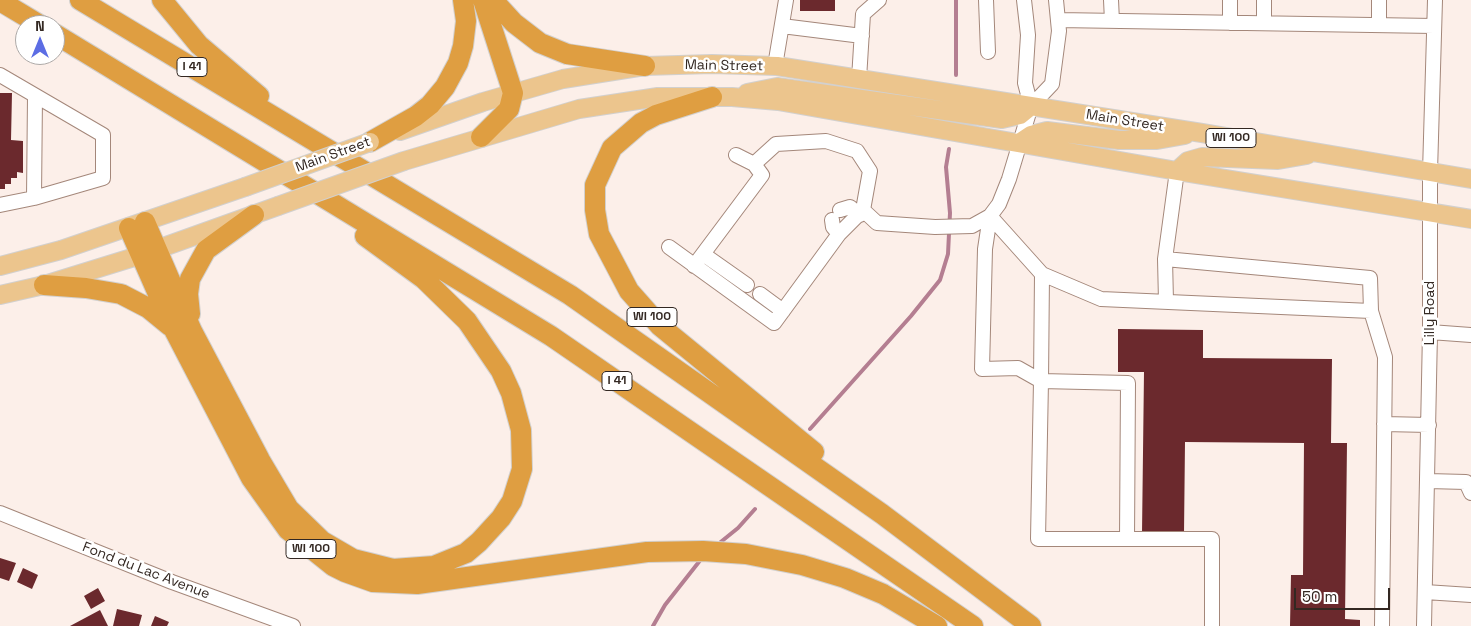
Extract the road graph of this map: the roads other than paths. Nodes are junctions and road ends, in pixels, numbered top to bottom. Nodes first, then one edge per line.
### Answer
1 (80, 0) edge
2 (162, 0) edge
3 (463, 0) edge
4 (483, 0) edge
5 (493, 0) edge
6 (786, 0) edge
7 (879, 0) edge
8 (986, 0) edge
9 (1024, 0) edge
10 (1056, 0) edge
11 (1112, 0) edge
12 (1230, 0) edge
13 (1264, 0) edge
14 (1379, 0) edge
15 (1435, 0) edge
16 (0, 1) edge
17 (23, 15) edge
18 (1058, 20) junction
19 (1112, 21) junction
20 (1230, 23) junction
21 (1264, 24) junction
22 (1379, 25) junction
23 (782, 26) junction
24 (1434, 26) junction
25 (862, 36) junction
26 (65, 40) edge
27 (988, 52) dead end
28 (645, 66) junction
29 (775, 66) junction
30 (0, 75) edge
31 (859, 79) junction
32 (513, 93) junction
33 (35, 96) junction
34 (732, 97) junction
35 (712, 98) junction
36 (1031, 106) junction
37 (1202, 133) junction
38 (304, 134) junction
39 (481, 137) junction
40 (370, 142) junction
41 (1019, 143) junction
42 (251, 152) junction
43 (1320, 152) junction
44 (736, 154) dead end
45 (754, 164) junction
46 (1178, 172) junction
47 (1430, 172) junction
48 (1471, 178) edge
49 (34, 198) junction
50 (0, 205) edge
51 (862, 212) junction
52 (1429, 212) junction
53 (254, 215) junction
54 (990, 216) junction
55 (1471, 219) edge
56 (137, 225) junction
57 (839, 234) junction
58 (669, 247) dead end
59 (148, 252) junction
60 (703, 254) junction
61 (1165, 259) junction
62 (0, 266) edge
63 (694, 266) junction
64 (1042, 274) junction
65 (44, 285) junction
66 (747, 285) dead end
67 (760, 294) dead end
68 (0, 295) edge
69 (1166, 302) junction
70 (783, 311) junction
71 (1371, 311) junction
72 (182, 329) junction
73 (1430, 332) junction
74 (1471, 334) edge
75 (1041, 381) junction
76 (1384, 424) junction
77 (1429, 425) junction
78 (1428, 481) junction
79 (1471, 492) edge
80 (0, 513) edge
81 (882, 514) junction
82 (1127, 539) junction
83 (1425, 592) junction
84 (1471, 594) edge
85 (294, 626) edge
86 (937, 626) edge
87 (973, 626) edge
88 (1031, 626) edge
89 (1212, 626) edge
90 (1382, 626) edge
91 (1424, 626) edge

1 - 38 highway, I 41
2 - 38 highway
3 - 40 highway
4 - 32 highway
5 - 28 highway
6 - 23 street
7 - 25 street
8 - 27 street
9 - 36 street
10 - 18 street
11 - 19 street
12 - 20 street
13 - 21 street
14 - 22 street
15 - 24 street, Lilly Road
16 - 17 highway
18 - 19 street
18 - 36 street
19 - 20 street
20 - 21 street
21 - 22 street
22 - 24 street
23 - 25 street
23 - 29 street
24 - 47 street, Lilly Road
25 - 31 street
26 - 42 highway, I 41
28 - 29 main road, Main Street / WI 100
28 - 32 main road, Main Street / WI 100
29 - 31 main road, Main Street / WI 100
30 - 33 street
31 - 36 main road, Main Street / WI 100
32 - 39 highway
32 - 40 main road, Main Street / WI 100
33 - 49 street
33 - 49 street
34 - 35 main road, WI 100
34 - 36 main road
34 - 41 main road, WI 100
35 - 39 main road, WI 100
35 - 81 highway, WI 100
36 - 37 main road, Main Street / WI 100
36 - 41 street
37 - 41 main road
37 - 43 main road, Main Street / WI 100
38 - 81 highway, I 41
39 - 53 main road, WI 100, bridge
40 - 56 main road, Main Street / WI 100, bridge
41 - 46 main road, WI 100
41 - 54 street
42 - 72 highway
42 - 87 highway, I 41
43 - 46 main road
43 - 47 main road, Main Street / WI 100
44 - 45 street
45 - 51 street
45 - 60 street
46 - 52 main road, WI 100
46 - 61 street
47 - 48 main road, Main Street / WI 100
47 - 52 street, Lilly Road
49 - 50 street
51 - 54 street
51 - 57 street
51 - 57 street
52 - 55 main road, WI 100
52 - 73 street, Lilly Road
53 - 59 main road, WI 100
53 - 72 highway
54 - 64 street
54 - 75 street
56 - 59 highway, WI 100
56 - 62 main road, Main Street
57 - 70 street
58 - 63 street
59 - 65 main road
59 - 72 highway, WI 100
60 - 63 street
60 - 66 street
61 - 69 street
61 - 71 street
63 - 70 street
64 - 69 street
64 - 75 street
65 - 68 main road
65 - 72 highway
67 - 70 street
69 - 71 street
71 - 76 street
72 - 86 highway, WI 100
73 - 74 street
73 - 77 street, Lilly Road
75 - 82 street
75 - 82 street
76 - 77 street
76 - 90 street
77 - 78 street, Lilly Road
78 - 79 street
78 - 83 street, Lilly Road
80 - 85 street, Fond du Lac Avenue
81 - 88 highway, I 41
82 - 89 street
83 - 84 street
83 - 91 street, Lilly Road

